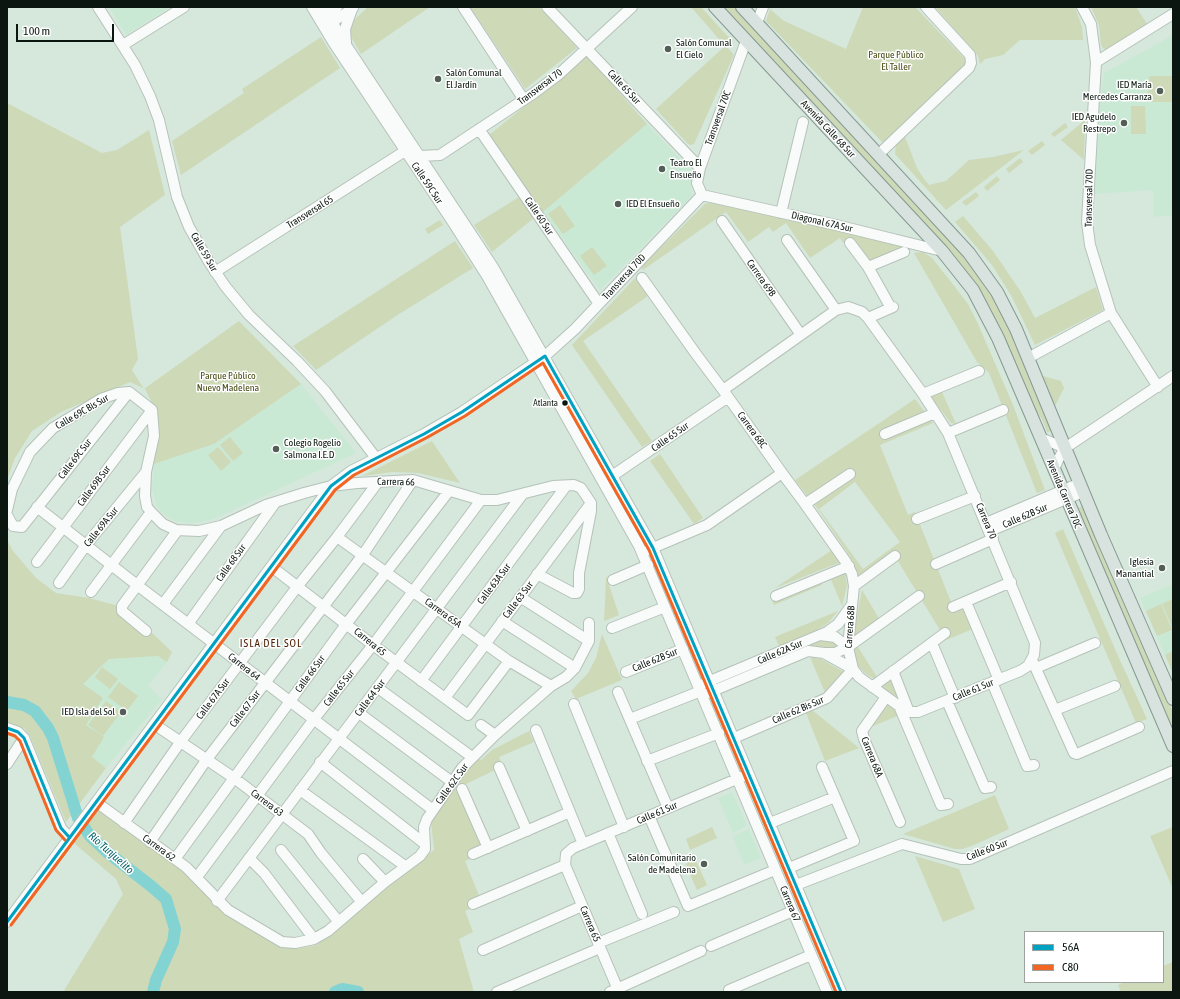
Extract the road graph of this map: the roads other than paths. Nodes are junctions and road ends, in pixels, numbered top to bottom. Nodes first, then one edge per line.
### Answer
1 (98, 7) edge
2 (184, 7) edge
3 (312, 7) edge
4 (337, 7) edge
5 (463, 7) edge
6 (547, 7) edge
7 (632, 7) edge
8 (715, 7) edge
9 (742, 7) edge
10 (763, 7) edge
11 (926, 7) edge
12 (1082, 7) edge
13 (354, 8) edge
14 (1173, 14) edge
15 (325, 18) edge
16 (757, 23) junction
17 (746, 41) junction
18 (123, 45) junction
19 (346, 46) junction
20 (587, 48) junction
21 (1096, 62) junction
22 (524, 100) junction
23 (803, 122) dead end
24 (479, 129) junction
25 (405, 151) junction
26 (879, 154) junction
27 (440, 155) junction
28 (420, 156) junction
29 (700, 168) junction
30 (432, 174) junction
31 (702, 195) junction
32 (781, 213) junction
33 (722, 222) dead end
34 (943, 224) joint
35 (787, 240) dead end
36 (850, 243) dead end
37 (942, 251) junction
38 (904, 252) dead end
39 (868, 267) junction
40 (215, 272) junction
41 (642, 278) dead end
42 (599, 304) junction
43 (853, 308) joint
44 (836, 310) junction
45 (1111, 313) junction
46 (868, 318) junction
47 (801, 335) junction
48 (545, 356) junction
49 (1028, 358) junction
50 (536, 363) junction
51 (979, 371) dead end
52 (1173, 376) edge
53 (1158, 387) junction
54 (129, 392) junction
55 (725, 393) junction
56 (923, 394) junction
57 (152, 410) junction
58 (1003, 410) dead end
59 (935, 413) junction
60 (948, 433) junction
61 (885, 434) dead end
62 (1041, 438) junction
63 (1065, 448) junction
64 (376, 458) junction
65 (1054, 470) junction
66 (146, 472) junction
67 (782, 473) junction
68 (850, 474) dead end
69 (612, 476) junction
70 (413, 480) junction
71 (378, 482) junction
72 (331, 486) junction
73 (566, 486) junction
74 (1081, 488) junction
75 (449, 491) junction
76 (522, 495) junction
77 (1064, 495) junction
78 (975, 496) junction
79 (481, 500) junction
80 (275, 503) junction
81 (591, 503) junction
82 (805, 504) junction
83 (37, 508) junction
84 (7, 510) edge
85 (151, 512) junction
86 (7, 515) edge
87 (917, 519) dead end
88 (221, 526) junction
89 (63, 527) junction
90 (177, 531) junction
91 (990, 531) junction
92 (337, 537) junction
93 (86, 546) junction
94 (653, 548) junction
95 (642, 553) junction
96 (362, 556) junction
97 (895, 556) dead end
98 (37, 562) dead end
99 (936, 564) dead end
100 (112, 565) junction
101 (648, 565) junction
102 (849, 566) junction
103 (272, 567) junction
104 (386, 571) junction
105 (537, 574) junction
106 (613, 580) dead end
107 (1011, 582) junction
108 (59, 583) dead end
109 (137, 585) junction
110 (296, 586) junction
111 (854, 586) junction
112 (91, 592) dead end
113 (412, 592) junction
114 (776, 596) dead end
115 (919, 596) dead end
116 (520, 598) junction
117 (966, 602) junction
118 (162, 604) junction
119 (852, 604) junction
120 (323, 606) junction
121 (665, 607) junction
122 (953, 607) dead end
123 (437, 609) junction
124 (502, 621) junction
125 (347, 623) junction
126 (589, 623) dead end
127 (188, 624) junction
128 (462, 627) junction
129 (612, 628) dead end
130 (146, 631) dead end
131 (945, 633) dead end
132 (820, 635) junction
133 (589, 641) junction
134 (214, 643) junction
135 (1094, 643) dead end
136 (485, 644) junction
137 (373, 645) junction
138 (848, 647) junction
139 (934, 648) dead end
140 (683, 649) junction
141 (824, 653) junction
142 (509, 661) junction
143 (240, 663) junction
144 (397, 663) junction
145 (1034, 664) junction
146 (575, 668) junction
147 (853, 669) junction
148 (893, 671) junction
149 (626, 672) dead end
150 (421, 681) junction
151 (995, 681) junction
152 (265, 683) junction
153 (551, 686) junction
154 (712, 686) junction
155 (1115, 686) dead end
156 (872, 687) junction
157 (378, 688) junction
158 (701, 691) junction
159 (618, 692) dead end
160 (886, 697) junction
161 (445, 698) junction
162 (951, 699) junction
163 (1173, 699) edge
164 (290, 700) junction
165 (574, 704) dead end
166 (899, 706) junction
167 (1054, 710) junction
168 (909, 712) junction
169 (359, 713) junction
170 (635, 717) dead end
171 (314, 719) junction
172 (154, 724) junction
173 (481, 724) dead end
174 (1139, 727) dead end
175 (7, 728) edge
176 (536, 730) dead end
177 (718, 733) junction
178 (494, 734) junction
179 (339, 737) junction
180 (24, 738) junction
181 (734, 738) junction
182 (181, 741) junction
183 (1173, 746) edge
184 (472, 757) junction
185 (206, 760) junction
186 (647, 761) junction
187 (320, 762) junction
188 (7, 764) edge
189 (1034, 765) dead end
190 (822, 767) dead end
191 (500, 768) dead end
192 (1173, 771) edge
193 (749, 774) junction
194 (234, 778) junction
195 (738, 779) junction
196 (452, 782) junction
197 (991, 787) dead end
198 (462, 789) dead end
199 (300, 790) junction
200 (257, 795) junction
201 (835, 797) junction
202 (948, 804) dead end
203 (93, 806) junction
204 (668, 808) junction
205 (433, 810) junction
206 (570, 812) junction
207 (281, 814) junction
208 (649, 816) junction
209 (900, 822) dead end
210 (124, 823) junction
211 (770, 823) junction
212 (624, 827) junction
213 (527, 831) junction
214 (608, 834) junction
215 (71, 835) junction
216 (150, 842) junction
217 (425, 844) junction
218 (583, 844) junction
219 (488, 848) junction
220 (281, 850) dead end
221 (473, 854) dead end
222 (566, 854) joint
223 (249, 858) junction
224 (175, 859) junction
225 (363, 859) dead end
226 (565, 865) junction
227 (405, 866) junction
228 (790, 870) junction
229 (777, 873) junction
230 (197, 877) junction
231 (385, 882) junction
232 (796, 885) junction
233 (217, 901) junction
234 (361, 902) junction
235 (473, 904) dead end
236 (582, 906) junction
237 (793, 911) junction
238 (674, 912) dead end
239 (642, 914) dead end
240 (338, 921) junction
241 (7, 922) edge
242 (314, 939) junction
243 (599, 945) junction
244 (711, 946) dead end
245 (483, 950) dead end
246 (701, 951) dead end
247 (811, 954) junction
248 (729, 990) dead end
249 (616, 991) edge
250 (498, 992) edge
251 (827, 992) edge
252 (841, 992) edge

1 - 18 street, Calle 59 Sur
2 - 18 street
3 - 15 street, Calle 59C Sur
4 - 15 street
5 - 22 street
6 - 20 street, Calle 65 Sur
7 - 20 street, Transversal 70
8 - 17 main road, Avenida Calle 68 Sur
9 - 16 main road, Avenida Calle 68 Sur
10 - 16 street
11 - 26 street
12 - 21 street, Transversal 70D
13 - 15 street
13 - 19 street
14 - 21 street
15 - 19 street, Calle 59C Sur
15 - 25 street, Calle 59C Sur
16 - 26 main road, Avenida Calle 68 Sur
17 - 29 street, Transversal 70C
17 - 37 main road, Avenida Calle 68 Sur
18 - 40 street, Calle 59 Sur
19 - 28 street, Calle 59C Sur
20 - 22 street, Transversal 70
20 - 29 street, Calle 65 Sur
21 - 45 street, Transversal 70D
22 - 24 street, Transversal 70
23 - 32 street
24 - 27 street, Transversal 70
24 - 42 street, Calle 60 Sur
25 - 40 street, Transversal 65
25 - 50 street, Calle 59C Sur
26 - 34 main road, Avenida Calle 68 Sur
27 - 28 street
27 - 30 street
28 - 30 street, Calle 59C Sur
29 - 31 street, Transversal 70C
30 - 48 street, Calle 59C Sur
31 - 32 street, Diagonal 67A Sur
31 - 42 street, Transversal 70D
32 - 37 street, Diagonal 67A Sur
33 - 47 street, Carrera 69B
34 - 49 main road, Avenida Carrera 70C
35 - 44 street
36 - 39 street
37 - 62 main road, Avenida Carrera 70C
38 - 39 street
39 - 46 street
40 - 64 street, Calle 59 Sur
41 - 55 street, Carrera 68C
42 - 48 street, Transversal 70D
43 - 44 street, Calle 65 Sur
43 - 46 street, Carrera 70
44 - 47 street, Calle 65 Sur
45 - 49 street
45 - 53 street, Transversal 70D
46 - 56 street, Carrera 70
47 - 55 street, Calle 65 Sur
48 - 50 street, Transversal 70D
48 - 69 street, Carrera 67
49 - 63 main road, Avenida Carrera 70C
50 - 64 street, Transversal 70D
50 - 95 street, Carrera 67
51 - 56 street
52 - 53 street
53 - 63 street
54 - 57 street
54 - 83 street, Calle 69C Sur
54 - 84 street, Calle 69C Bis Sur
55 - 67 street, Carrera 68C
55 - 69 street, Calle 65 Sur
56 - 59 street, Carrera 70
57 - 66 street
57 - 89 street, Calle 69B Sur
58 - 60 street
59 - 60 street, Carrera 70
59 - 61 street
60 - 78 street, Carrera 70
62 - 63 street
62 - 65 main road, Avenida Carrera 70C
63 - 65 street
63 - 74 main road, Avenida Carrera 70C
64 - 72 street, Transversal 70D
65 - 77 main road, Avenida Carrera 70C
66 - 85 street
66 - 93 street, Calle 69A Sur
67 - 82 street, Carrera 68C
67 - 94 street
68 - 82 street
69 - 94 street, Carrera 67
70 - 71 street, Carrera 66
70 - 75 street, Carrera 66
70 - 96 street, Calle 67 Sur
71 - 72 street, Carrera 66
71 - 92 street, Calle 67A Sur
72 - 80 street, Carrera 66
72 - 103 street
73 - 76 street, Carrera 66
73 - 81 street, Carrera 66
73 - 128 street, Calle 63A Sur
74 - 77 street, Calle 62B Sur
74 - 163 main road, Avenida Carrera 70C
75 - 79 street, Carrera 66
75 - 104 street, Calle 66 Sur
76 - 79 street, Carrera 66
76 - 123 street, Calle 64 Sur
77 - 91 street, Calle 62B Sur
77 - 183 main road, Avenida Carrera 70C
78 - 87 street
78 - 91 street, Carrera 70
79 - 113 street, Calle 65 Sur
80 - 88 street, Carrera 66
80 - 127 street, Calle 68 Sur
81 - 105 street, Calle 63 Sur
81 - 105 street
82 - 102 street, Carrera 68C
83 - 86 street, Calle 69C Sur
83 - 89 street, Carrera 64
85 - 90 street
85 - 100 street
88 - 90 street
88 - 118 street
89 - 93 street, Carrera 64
89 - 98 street, Calle 69B Sur
90 - 109 street
91 - 99 street, Calle 62B Sur
91 - 107 street, Carrera 70
92 - 96 street, Carrera 65A
92 - 110 street, Calle 67A Sur
93 - 100 street, Carrera 64
93 - 108 street, Calle 69A Sur
94 - 95 street
94 - 154 street, Carrera 67
95 - 101 street, Carrera 67
96 - 104 street, Carrera 65A
96 - 120 street, Calle 67 Sur
97 - 111 street
100 - 109 street, Carrera 64
100 - 112 street
101 - 106 street
101 - 121 street, Carrera 67
102 - 111 street, Carrera 68C
102 - 114 street
103 - 110 street, Carrera 65
103 - 134 street
104 - 113 street, Carrera 65A
104 - 125 street, Calle 66 Sur
105 - 116 street, Calle 63 Sur
107 - 117 street
107 - 145 street, Carrera 70
109 - 118 street, Carrera 64
109 - 130 street
110 - 120 street, Carrera 65
110 - 143 street, Calle 67A Sur
111 - 119 street, Carrera 68B
113 - 123 street, Carrera 65A
113 - 137 street, Calle 65 Sur
115 - 138 street
116 - 124 street, Calle 63 Sur
116 - 133 street
117 - 122 street
117 - 151 street
118 - 127 street, Carrera 64
119 - 132 street, Calle 62A Sur
119 - 138 street, Carrera 68B
120 - 125 street, Carrera 65
120 - 152 street, Calle 67 Sur
121 - 129 street
121 - 140 street, Carrera 67
123 - 128 street, Carrera 65A
123 - 144 street, Calle 64 Sur
124 - 136 street, Calle 63 Sur
124 - 146 street
125 - 137 street, Carrera 65
125 - 164 street, Calle 66 Sur
126 - 133 street, Calle 62C Sur
127 - 134 street, Carrera 64
128 - 136 street, Carrera 65A
128 - 150 street, Calle 63A Sur
131 - 148 street
132 - 138 street
132 - 154 street, Calle 62A Sur
133 - 146 street, Calle 62C Sur
134 - 143 street, Carrera 64
134 - 172 street
135 - 145 street, Calle 61 Sur
136 - 142 street, Carrera 65A
136 - 161 street, Calle 63 Sur
137 - 144 street, Carrera 65
137 - 171 street, Calle 65 Sur
138 - 141 street
138 - 147 street, Carrera 68B
139 - 162 street
140 - 149 street, Calle 62B Sur
140 - 158 street, Carrera 67
141 - 147 street, Calle 62A Sur
141 - 154 street, Calle 62A Sur
142 - 153 street, Carrera 65A
142 - 161 street, Carrera 65
143 - 152 street, Carrera 64
143 - 182 street, Calle 67A Sur
144 - 150 street, Carrera 65
144 - 157 street, Calle 64 Sur
145 - 151 street, Calle 61 Sur
145 - 167 street, Carrera 70
146 - 153 street, Calle 62C Sur
147 - 156 street
147 - 181 street, Calle 62 Bis Sur
148 - 156 street
148 - 168 street
150 - 161 street, Carrera 65
151 - 162 street, Calle 61 Sur
151 - 189 street
152 - 164 street, Carrera 64
152 - 185 street, Calle 67 Sur
153 - 178 street, Calle 62C Sur
154 - 158 street, Calle 62A Sur
154 - 181 street, Carrera 67
155 - 167 street
156 - 160 street
157 - 169 street, Calle 64 Sur
157 - 184 street
158 - 170 street, Calle 62A Sur
158 - 177 street, Carrera 67
159 - 186 street
160 - 166 street
160 - 209 street, Carrera 68A
162 - 168 street, Calle 61 Sur
162 - 197 street
164 - 171 street, Carrera 64
164 - 194 street, Calle 66 Sur
165 - 212 street
166 - 168 street
166 - 202 street
167 - 174 street, Carrera 70
169 - 179 street, Calle 64 Sur
169 - 196 street
171 - 179 street, Carrera 64
171 - 200 street, Calle 65 Sur
172 - 182 street, Carrera 63
172 - 203 street
173 - 178 street
175 - 180 street
176 - 206 street
177 - 186 street
177 - 195 street, Carrera 67
178 - 184 street, Calle 62C Sur
179 - 187 street, Calle 64 Sur
179 - 205 street, Carrera 64
180 - 188 street
180 - 215 street
181 - 193 street, Carrera 67
182 - 185 street, Carrera 63
182 - 210 street, Calle 67A Sur
184 - 196 street, Calle 62C Sur
185 - 194 street, Carrera 63
185 - 216 street, Calle 67 Sur
186 - 204 street
187 - 199 street, Calle 64 Sur
187 - 217 street
190 - 201 street
191 - 213 street
192 - 232 street, Calle 60 Sur
193 - 195 street, Calle 61 Sur
193 - 211 street, Carrera 67
194 - 200 street, Carrera 63
194 - 224 street, Calle 66 Sur
195 - 204 street, Calle 61 Sur
195 - 229 street, Carrera 67
196 - 205 street, Calle 62C Sur
198 - 219 street
199 - 207 street, Calle 64 Sur
199 - 227 street
200 - 207 street, Carrera 63
200 - 230 street, Calle 65 Sur
201 - 211 street
201 - 228 street
203 - 210 street, Carrera 62
203 - 215 street
204 - 208 street, Calle 61 Sur
205 - 217 street, Calle 62C Sur
206 - 213 street
206 - 218 street
207 - 223 street, Calle 64 Sur
207 - 234 street, Carrera 63
208 - 212 street, Calle 61 Sur
208 - 229 street
210 - 216 street, Carrera 62
211 - 228 street, Carrera 67
212 - 214 street, Calle 61 Sur
213 - 219 street
214 - 218 street, Calle 61 Sur
214 - 239 street
215 - 241 street
216 - 224 street, Carrera 62
217 - 227 street
218 - 222 street, Calle 61 Sur
219 - 221 street
220 - 240 street
222 - 226 street, Carrera 65
223 - 233 street, Calle 64 Sur
223 - 242 street
224 - 230 street, Carrera 62
225 - 231 street
226 - 235 street
226 - 236 street, Carrera 65
227 - 231 street
228 - 229 street
228 - 232 street, Carrera 67
229 - 237 street, Carrera 67
230 - 233 street, Carrera 62
231 - 234 street
232 - 252 street, Carrera 67
233 - 242 street, Carrera 62
234 - 240 street
236 - 243 street, Carrera 65
236 - 245 street
237 - 244 street
237 - 247 street, Carrera 67
238 - 243 street
240 - 242 street
243 - 249 street, Carrera 65
243 - 250 street
246 - 249 street
247 - 248 street
247 - 251 street, Carrera 67

